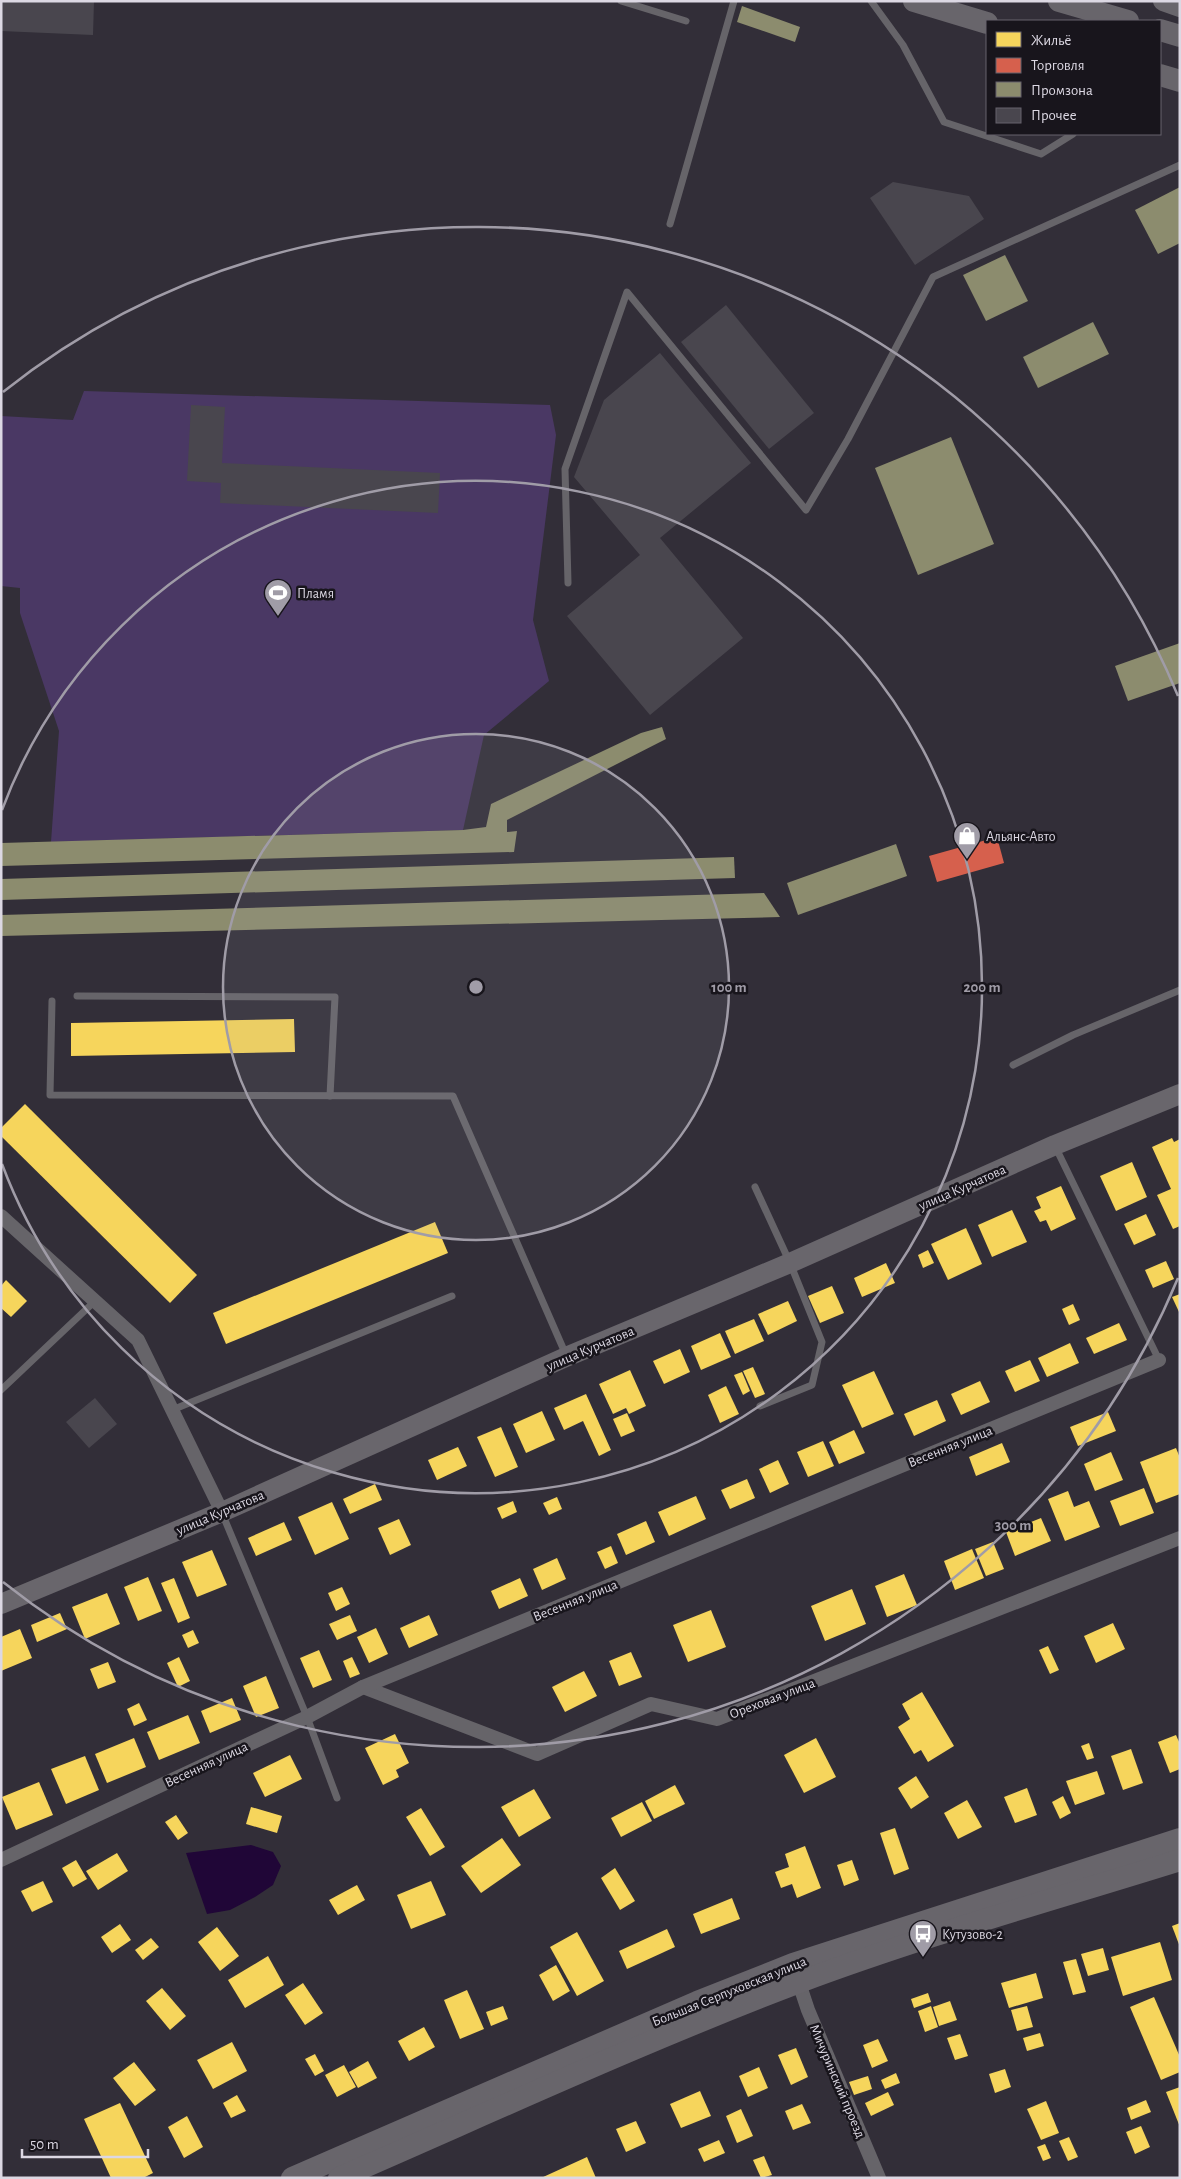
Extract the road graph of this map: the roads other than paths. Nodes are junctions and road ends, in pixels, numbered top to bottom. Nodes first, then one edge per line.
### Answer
1 (621, 1) edge
2 (734, 1) edge
3 (871, 1) edge
4 (914, 1) edge
5 (1059, 1) edge
6 (1163, 1) edge
7 (1180, 7) edge
8 (1125, 20) edge
9 (686, 21) dead end
10 (986, 23) edge
11 (1161, 30) edge
12 (1180, 36) edge
13 (1071, 135) edge
14 (1180, 165) edge
15 (670, 224) dead end
16 (568, 583) dead end
17 (1180, 990) edge
18 (77, 996) dead end
19 (52, 1001) dead end
20 (1013, 1065) dead end
21 (1180, 1094) edge
22 (330, 1096) junction
23 (1055, 1145) junction
24 (755, 1187) dead end
25 (1, 1216) edge
26 (790, 1263) junction
27 (452, 1296) dead end
28 (95, 1302) junction
29 (566, 1357) junction
30 (1159, 1360) joint
31 (1, 1390) edge
32 (760, 1406) dead end
33 (172, 1410) junction
34 (222, 1512) junction
35 (1180, 1538) edge
36 (1, 1604) edge
37 (363, 1687) junction
38 (307, 1717) junction
39 (337, 1798) dead end
40 (1180, 1839) edge
41 (1, 1860) edge
42 (1180, 1860) edge
43 (799, 1983) junction
44 (292, 2178) edge
45 (339, 2178) edge
46 (879, 2178) edge

1 - 9 lane
2 - 15 lane
3 - 13 lane
4 - 10 main road
5 - 8 main road
6 - 7 street
11 - 12 main road
14 - 16 lane
17 - 20 lane
18 - 22 lane
19 - 22 lane
21 - 23 street, улица Курчатова
22 - 29 lane
23 - 26 street, улица Курчатова
23 - 30 lane
24 - 26 lane
25 - 28 street
26 - 29 street, улица Курчатова
26 - 32 lane
27 - 33 lane
28 - 31 lane
28 - 33 street
29 - 34 street, улица Курчатова
30 - 37 street, Весенняя улица
33 - 34 street
34 - 36 street, улица Курчатова
34 - 38 lane
35 - 37 street, Ореховая улица
37 - 38 street, Весенняя улица
38 - 39 lane
38 - 41 street, Весенняя улица
40 - 44 main road, Большая Серпуховская улица
42 - 43 main road, Большая Серпуховская улица
43 - 45 main road, Большая Серпуховская улица
43 - 46 street, Мичуринский проезд

